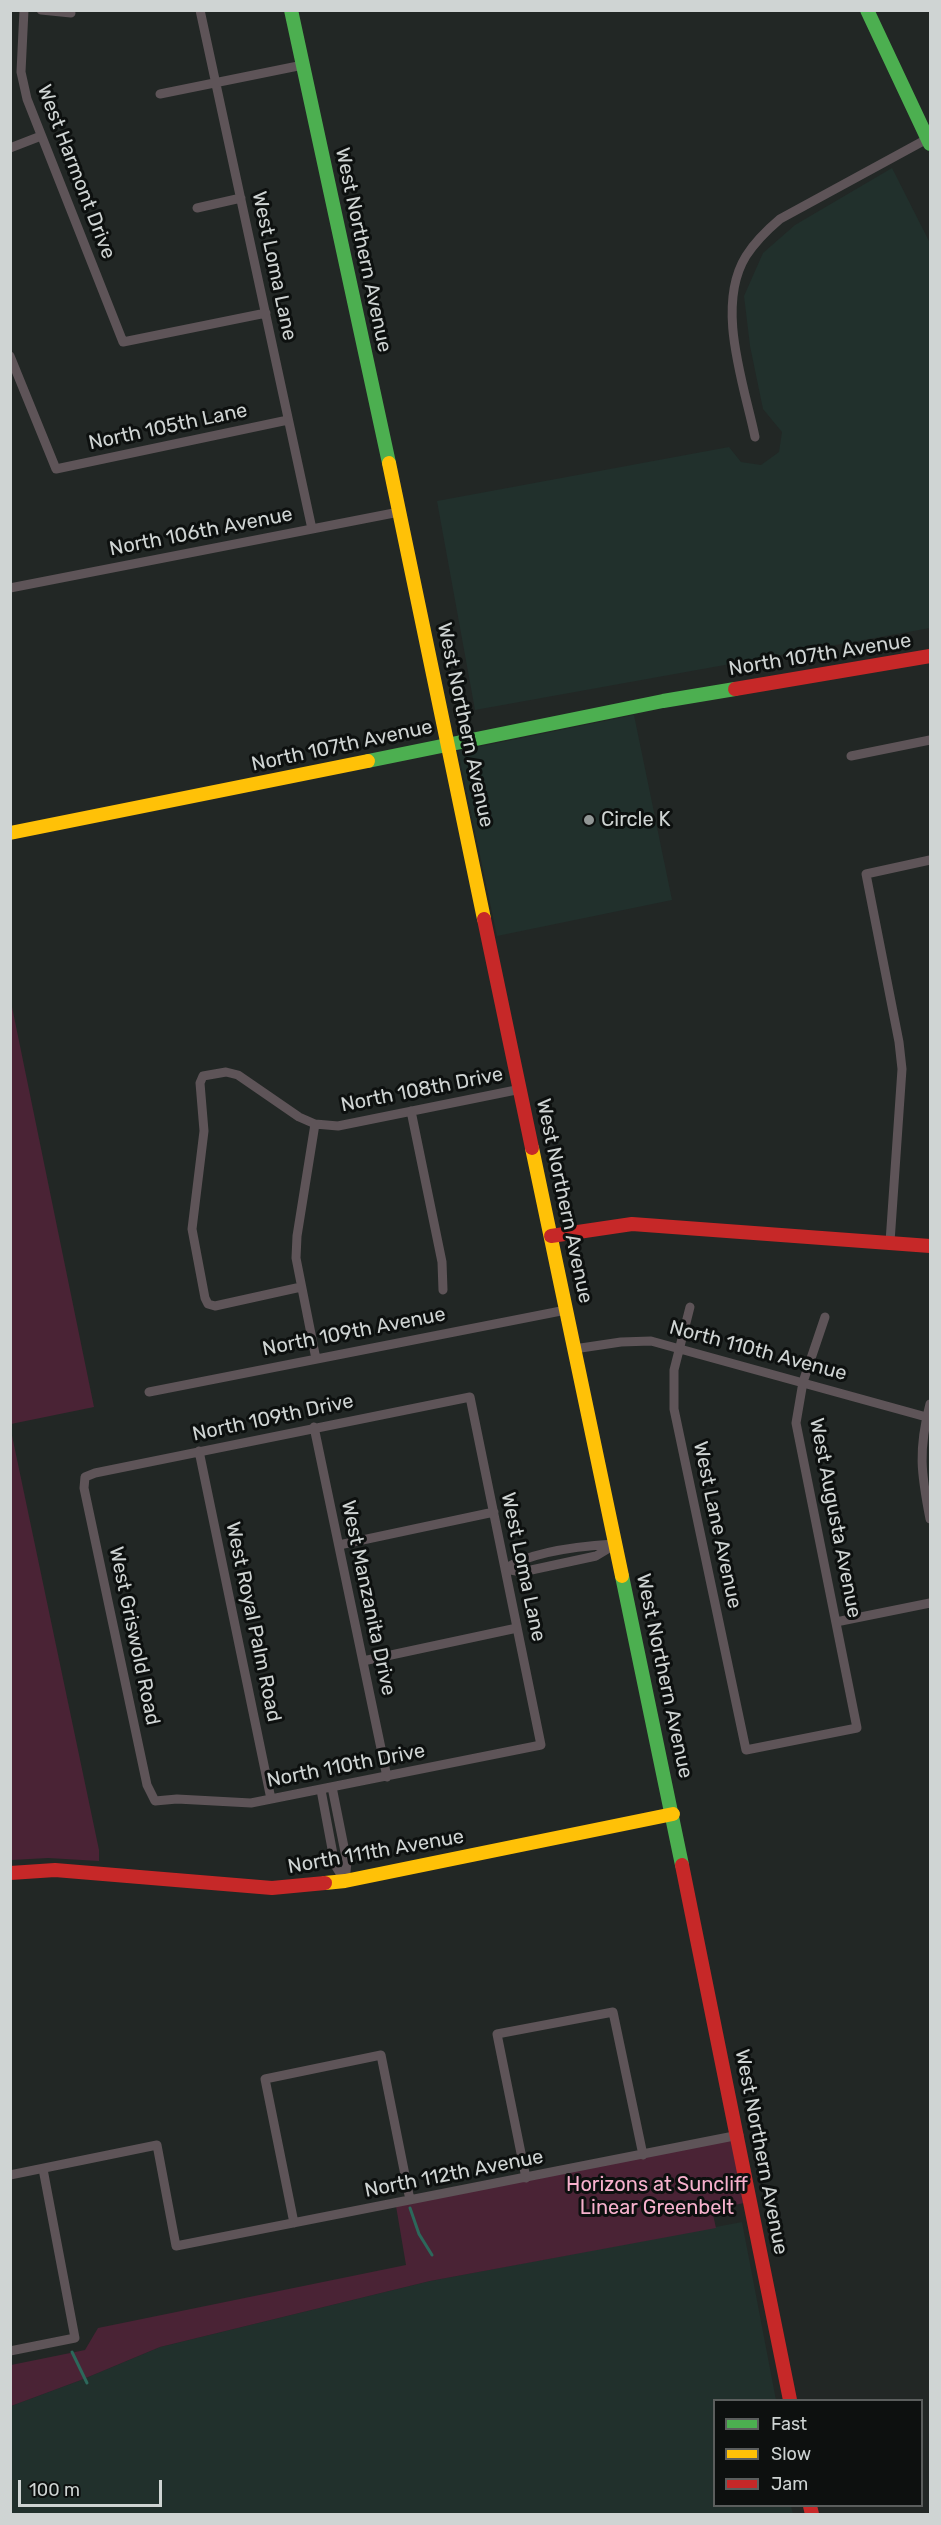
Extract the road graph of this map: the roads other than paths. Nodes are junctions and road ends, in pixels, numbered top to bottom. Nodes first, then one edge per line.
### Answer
1 (24, 10) edge
2 (41, 10) edge
3 (200, 10) edge
4 (291, 10) edge
5 (867, 10) edge
6 (71, 13) dead end
7 (303, 65) junction
8 (215, 82) junction
9 (160, 94) dead end
10 (41, 136) junction
11 (929, 141) edge
12 (10, 148) edge
13 (241, 198) junction
14 (197, 208) dead end
15 (266, 313) junction
16 (10, 356) edge
17 (288, 420) junction
18 (755, 437) dead end
19 (399, 512) junction
20 (312, 529) junction
21 (10, 588) edge
22 (930, 656) edge
23 (930, 740) edge
24 (449, 744) junction
25 (851, 756) dead end
26 (10, 833) edge
27 (930, 860) edge
28 (521, 1089) junction
29 (411, 1111) junction
30 (315, 1124) junction
31 (551, 1236) junction
32 (890, 1242) junction
33 (930, 1245) edge
34 (301, 1287) junction
35 (443, 1290) dead end
36 (690, 1307) dead end
37 (566, 1310) junction
38 (825, 1317) dead end
39 (679, 1347) junction
40 (574, 1349) junction
41 (316, 1359) junction
42 (803, 1382) junction
43 (149, 1392) dead end
44 (470, 1397) joint
45 (930, 1404) edge
46 (929, 1417) edge
47 (314, 1426) junction
48 (199, 1451) junction
49 (85, 1477) joint
50 (494, 1512) junction
51 (930, 1520) edge
52 (616, 1544) junction
53 (339, 1545) junction
54 (505, 1569) junction
55 (930, 1603) edge
56 (836, 1622) junction
57 (517, 1628) junction
58 (363, 1661) junction
59 (857, 1728) joint
60 (541, 1745) joint
61 (387, 1777) junction
62 (332, 1787) junction
63 (321, 1790) junction
64 (271, 1799) junction
65 (155, 1801) joint
66 (673, 1814) junction
67 (10, 1873) edge
68 (345, 1881) junction
69 (739, 2135) junction
70 (643, 2155) junction
71 (43, 2169) junction
72 (10, 2175) edge
73 (526, 2178) junction
74 (410, 2200) junction
75 (294, 2223) junction
76 (10, 2351) edge
77 (790, 2399) edge

1 - 10 street, West Harmont Drive
2 - 6 street
3 - 8 street, West Loma Lane
4 - 7 main road, West Northern Avenue
5 - 11 main road
7 - 8 street
7 - 19 main road, West Northern Avenue
8 - 9 street
8 - 13 street, West Loma Lane
10 - 12 street
10 - 15 street, West Harmont Drive
11 - 18 street
13 - 14 street
13 - 15 street, West Loma Lane
15 - 17 street, West Loma Lane
16 - 17 street, North 105th Lane
17 - 20 street, West Loma Lane
19 - 20 street, North 106th Avenue
19 - 24 main road, West Northern Avenue
20 - 21 street, North 106th Avenue
22 - 24 main road, North 107th Avenue
23 - 25 street
24 - 26 main road, North 107th Avenue
24 - 28 main road, West Northern Avenue
27 - 32 street
28 - 29 street, North 108th Drive
28 - 31 main road, West Northern Avenue
29 - 30 street, North 108th Drive
29 - 35 street
30 - 34 street
30 - 34 street, North 108th Drive
31 - 32 main road
31 - 37 main road, West Northern Avenue
32 - 33 main road
34 - 41 street
36 - 39 street, West Lane Avenue
37 - 40 main road, West Northern Avenue
37 - 41 street, North 109th Avenue
38 - 42 street, West Augusta Avenue
39 - 40 street, North 110th Avenue
39 - 42 street, North 110th Avenue
39 - 59 street, West Lane Avenue
40 - 52 main road, West Northern Avenue
41 - 43 street, North 109th Avenue
42 - 46 street, North 110th Avenue
42 - 56 street, West Augusta Avenue
44 - 47 street, North 109th Drive
44 - 50 street, West Loma Lane
45 - 46 street
46 - 51 street
47 - 48 street, North 109th Drive
47 - 53 street, West Manzanita Drive
48 - 49 street, North 109th Drive
48 - 64 street, West Royal Palm Road
49 - 65 street, West Griswold Road
50 - 53 street
50 - 54 street, West Loma Lane
52 - 54 street
52 - 66 main road, West Northern Avenue
53 - 58 street, West Manzanita Drive
54 - 57 street, West Loma Lane
55 - 56 street
56 - 59 street, West Augusta Avenue
57 - 58 street
57 - 60 street, West Loma Lane
58 - 61 street, West Manzanita Drive
60 - 61 street, North 110th Drive
61 - 62 street, North 110th Drive
62 - 63 street, North 110th Drive
62 - 68 street
63 - 64 street, North 110th Drive
63 - 68 street
64 - 65 street, North 110th Drive
66 - 68 main road, North 111th Avenue
66 - 69 main road, West Northern Avenue
67 - 68 main road, North 111th Avenue
69 - 70 street, North 112th Avenue
69 - 77 main road, West Northern Avenue
70 - 73 street, North 112th Avenue
70 - 73 street
71 - 72 street
71 - 75 street, North 112th Avenue
71 - 76 street
73 - 74 street, North 112th Avenue
74 - 75 street, North 112th Avenue
74 - 75 street

